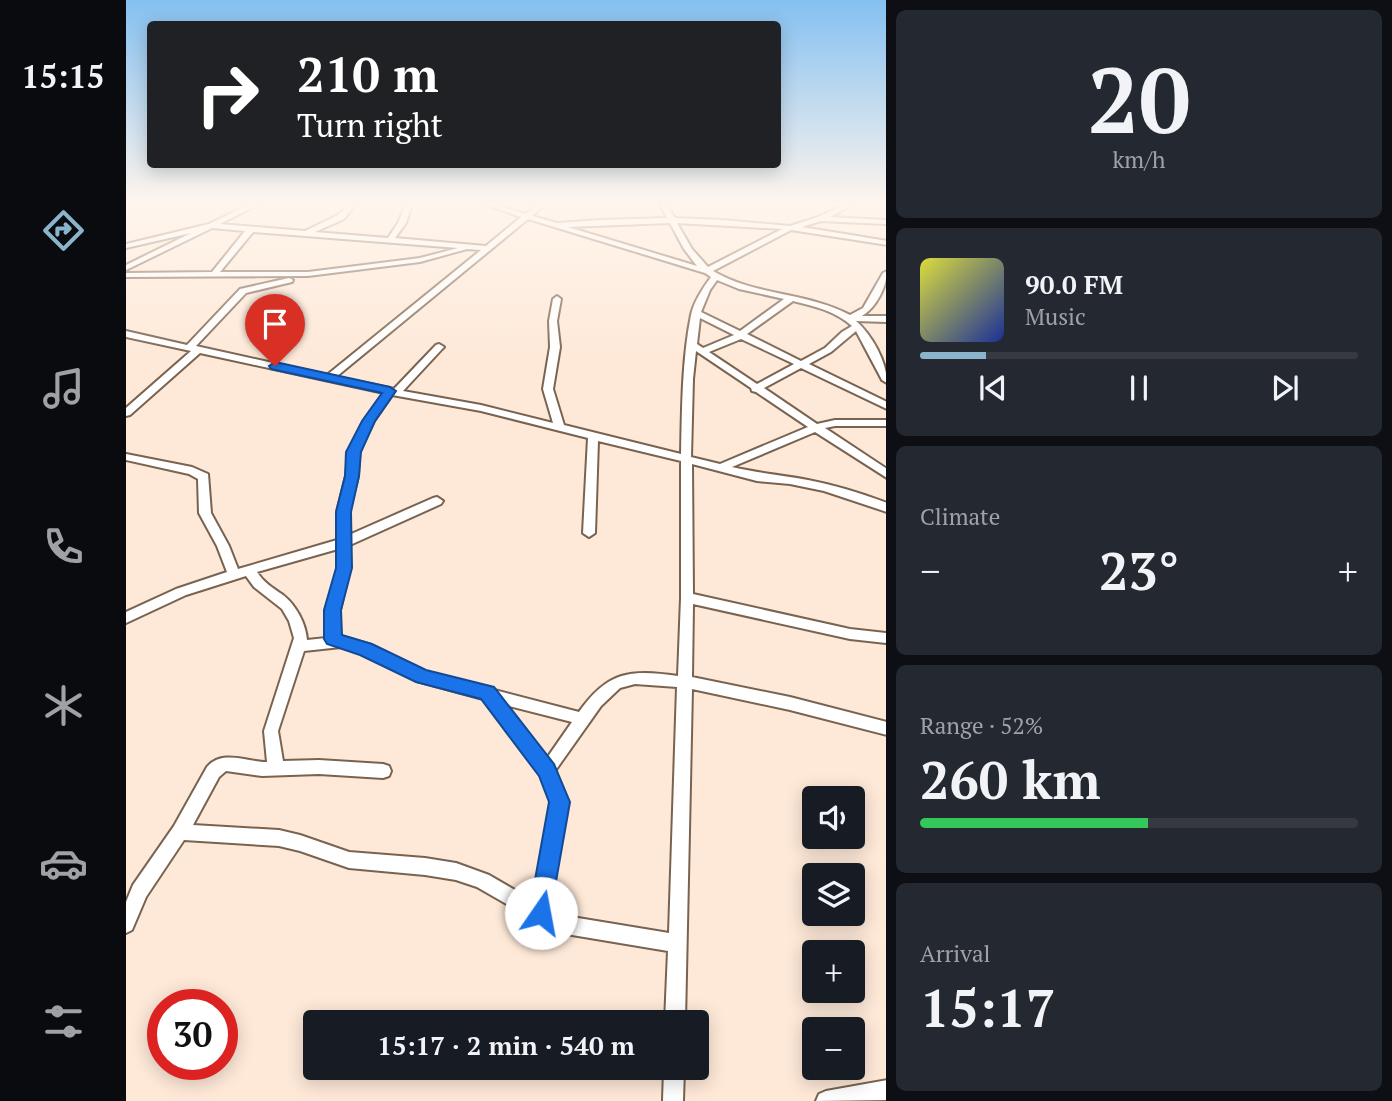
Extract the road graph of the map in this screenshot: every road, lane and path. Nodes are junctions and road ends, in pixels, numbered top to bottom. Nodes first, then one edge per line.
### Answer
1 (152, 255) edge
2 (230, 255) edge
3 (436, 255) edge
4 (477, 255) edge
5 (655, 255) edge
6 (695, 255) edge
7 (742, 255) edge
8 (126, 268) edge
9 (711, 273) junction
10 (886, 273) edge
11 (308, 274) junction
12 (126, 275) edge
13 (213, 276) junction
14 (558, 299) dead end
15 (790, 299) junction
16 (696, 313) junction
17 (849, 319) junction
18 (886, 319) edge
19 (858, 327) junction
20 (126, 334) edge
21 (743, 334) junction
22 (439, 347) dead end
23 (697, 347) junction
24 (193, 349) junction
25 (801, 363) junction
26 (330, 377) junction
27 (886, 380) edge
28 (755, 389) junction
29 (393, 392) junction
30 (886, 406) edge
31 (126, 413) edge
32 (886, 423) edge
33 (817, 426) junction
34 (559, 427) junction
35 (593, 435) junction
36 (126, 457) edge
37 (686, 459) junction
38 (719, 468) junction
39 (886, 475) edge
40 (436, 501) dead end
41 (886, 508) edge
42 (589, 533) dead end
43 (345, 542) junction
44 (250, 570) junction
45 (234, 576) junction
46 (687, 598) junction
47 (126, 618) edge
48 (886, 638) edge
49 (340, 642) junction
50 (300, 646) junction
51 (683, 681) junction
52 (487, 693) junction
53 (583, 719) junction
54 (886, 729) edge
55 (276, 769) junction
56 (547, 770) junction
57 (383, 771) dead end
58 (180, 832) junction
59 (541, 913) junction
60 (126, 924) edge
61 (677, 944) junction
62 (675, 1010) edge
63 (674, 1080) edge
64 (886, 1090) edge
65 (673, 1101) edge
66 (826, 1101) edge

1 - 8 street
2 - 13 street
3 - 11 street
4 - 26 street
5 - 9 street
6 - 9 street
7 - 9 street
9 - 15 street
9 - 16 street
10 - 17 street
11 - 13 street
11 - 24 street
12 - 13 street
14 - 34 street
15 - 17 street
15 - 21 street
16 - 21 street
16 - 23 street
17 - 18 street
17 - 19 street
19 - 25 street
19 - 27 street
20 - 24 street
21 - 23 street
21 - 25 street
22 - 29 street
23 - 28 street
23 - 37 street
24 - 26 street
24 - 31 street
25 - 28 street
25 - 30 street
26 - 29 street
28 - 33 street
29 - 34 street
29 - 43 street
32 - 33 street
33 - 38 street
33 - 39 street
34 - 35 street
35 - 37 street
35 - 42 street
36 - 45 street
37 - 38 street
37 - 46 street
38 - 41 street
40 - 43 street
43 - 44 street
43 - 49 street
44 - 45 street
44 - 50 street
45 - 47 street
46 - 48 street
46 - 51 street
49 - 50 street
49 - 52 street
50 - 55 street
51 - 53 street
51 - 54 street
51 - 61 street
52 - 53 street
52 - 56 street
53 - 56 street
55 - 57 street
55 - 58 street
56 - 59 street
58 - 59 street
58 - 60 street
59 - 61 street
61 - 62 street
63 - 65 street
64 - 66 street

